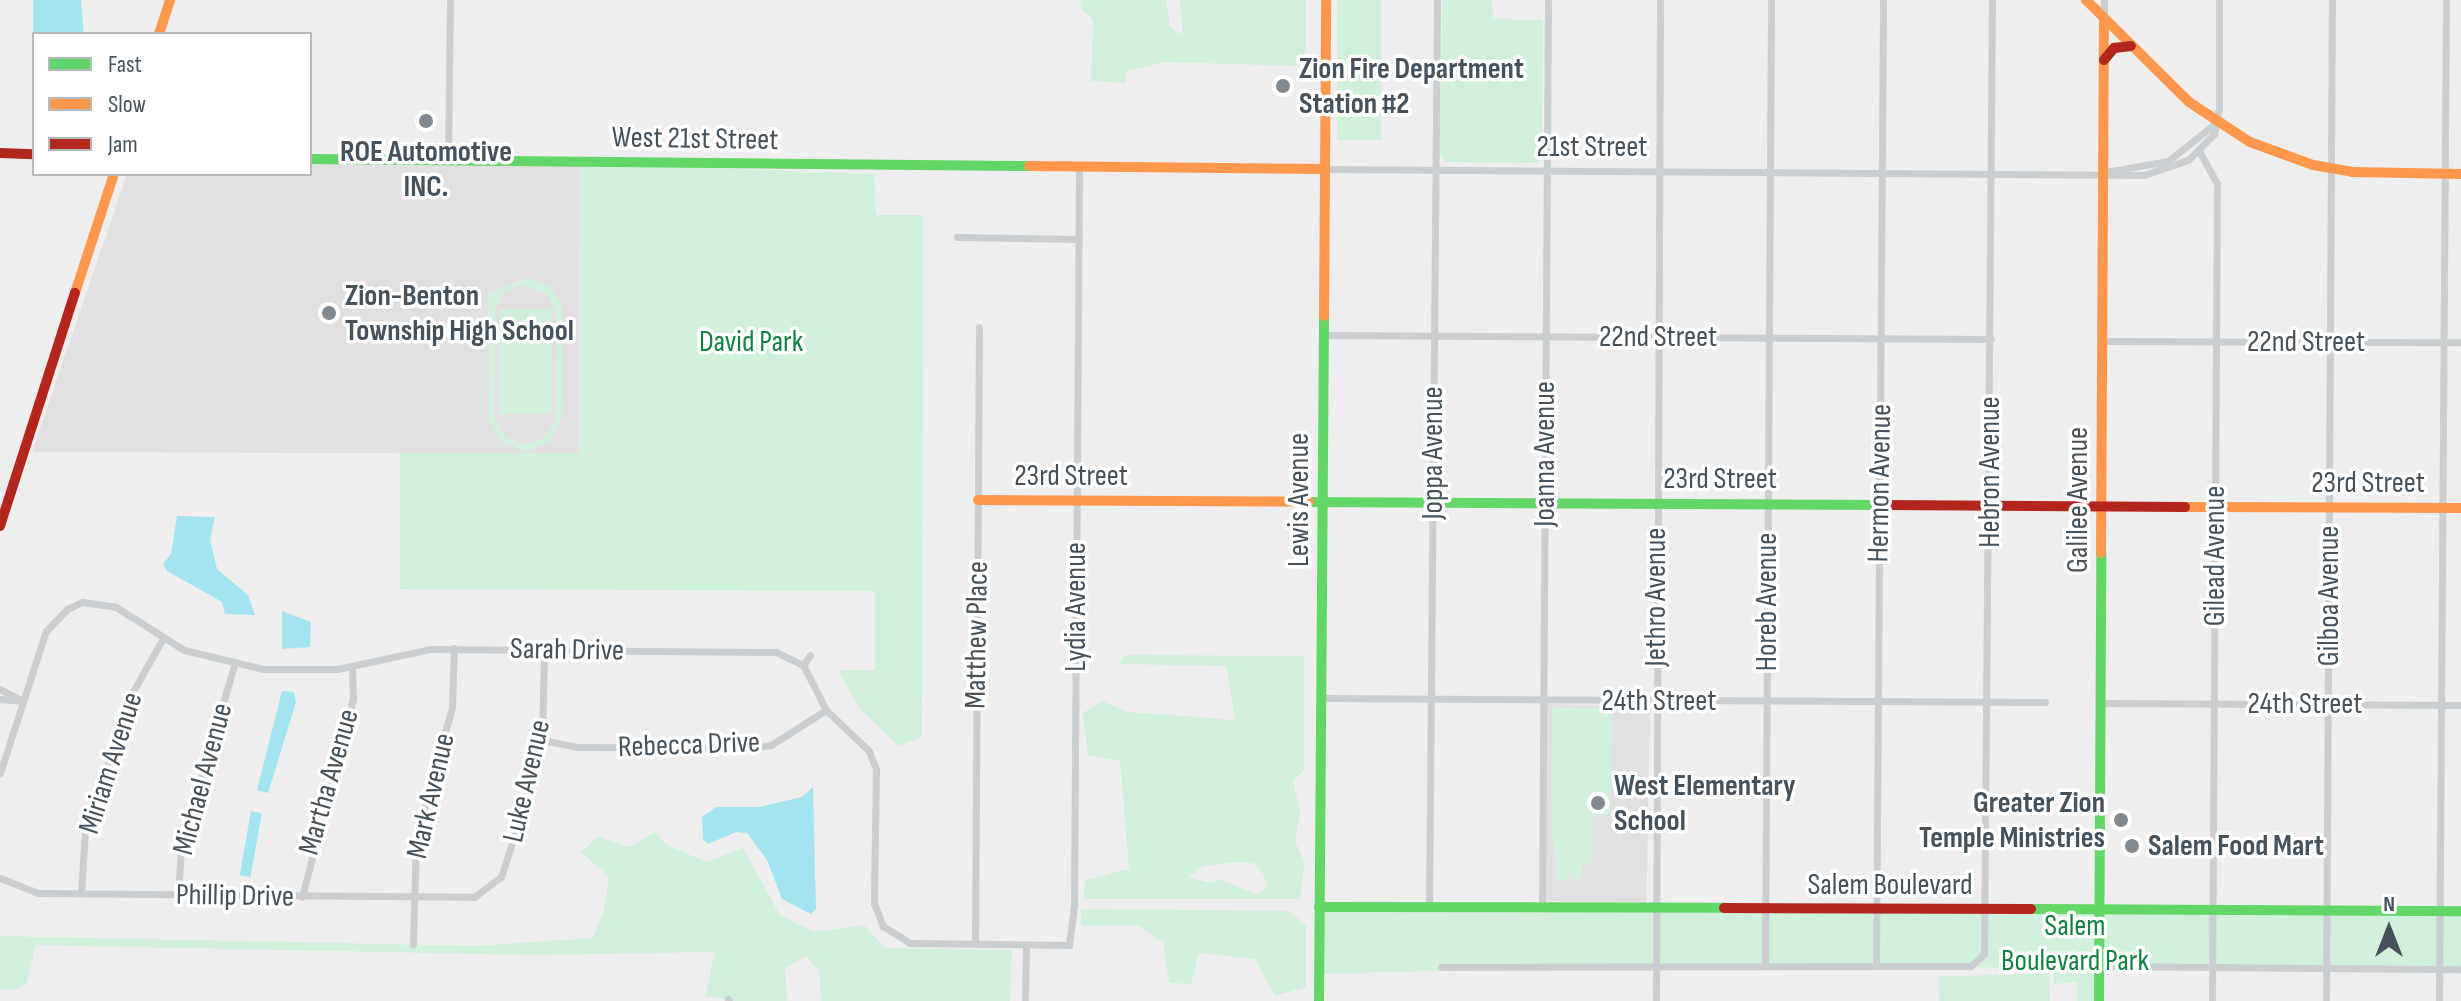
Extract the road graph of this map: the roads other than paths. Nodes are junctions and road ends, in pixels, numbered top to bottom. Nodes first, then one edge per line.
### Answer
1 (170, 0) edge
2 (450, 0) edge
3 (1326, 0) edge
4 (1437, 0) edge
5 (1548, 0) edge
6 (1660, 0) edge
7 (1771, 0) edge
8 (1883, 0) edge
9 (1992, 0) edge
10 (2086, 0) edge
11 (2104, 0) edge
12 (2219, 0) edge
13 (2332, 0) edge
14 (2446, 0) edge
15 (2104, 19) junction
16 (160, 32) edge
17 (2131, 46) junction
18 (2104, 60) junction
19 (2216, 123) junction
20 (2196, 149) junction
21 (0, 153) edge
22 (32, 154) edge
23 (312, 159) edge
24 (448, 161) junction
25 (1079, 168) junction
26 (1325, 169) junction
27 (1436, 169) junction
28 (2331, 169) junction
29 (1547, 170) junction
30 (1659, 171) junction
31 (1769, 172) junction
32 (1882, 173) junction
33 (1991, 173) junction
34 (2104, 173) junction
35 (2445, 174) junction
36 (2461, 174) edge
37 (113, 176) edge
38 (957, 237) dead end
39 (1079, 239) junction
40 (979, 327) dead end
41 (1324, 335) junction
42 (1658, 336) junction
43 (1434, 337) junction
44 (1546, 337) junction
45 (1769, 337) junction
46 (1991, 339) junction
47 (1881, 340) junction
48 (2103, 341) junction
49 (2216, 341) junction
50 (2330, 342) junction
51 (2444, 342) junction
52 (2461, 342) edge
53 (978, 500) junction
54 (1076, 501) junction
55 (1323, 501) junction
56 (1433, 501) junction
57 (1544, 502) junction
58 (1657, 502) junction
59 (1767, 503) junction
60 (1879, 504) junction
61 (1990, 505) junction
62 (2102, 506) junction
63 (2215, 506) junction
64 (2329, 507) junction
65 (2443, 507) junction
66 (2461, 508) edge
67 (0, 526) edge
68 (162, 640) junction
69 (454, 648) junction
70 (544, 649) junction
71 (810, 655) dead end
72 (234, 665) junction
73 (803, 665) junction
74 (352, 667) junction
75 (0, 689) edge
76 (1321, 698) junction
77 (0, 699) edge
78 (1431, 699) junction
79 (1543, 700) junction
80 (1656, 700) junction
81 (23, 701) junction
82 (1766, 701) junction
83 (1878, 702) junction
84 (1988, 702) junction
85 (2045, 702) dead end
86 (2101, 703) junction
87 (2214, 703) junction
88 (2328, 704) junction
89 (2441, 705) junction
90 (2461, 705) edge
91 (826, 710) junction
92 (542, 740) junction
93 (0, 773) edge
94 (0, 878) edge
95 (81, 893) junction
96 (178, 894) junction
97 (302, 897) junction
98 (474, 897) joint
99 (414, 900) junction
100 (1319, 907) junction
101 (1429, 907) junction
102 (1542, 907) junction
103 (1655, 908) junction
104 (1765, 909) junction
105 (1876, 909) junction
106 (1987, 910) junction
107 (2100, 910) junction
108 (2213, 910) junction
109 (2327, 911) junction
110 (2439, 911) junction
111 (2461, 911) edge
112 (413, 944) dead end
113 (975, 944) junction
114 (1987, 944) joint
115 (1026, 945) junction
116 (1656, 965) junction
117 (1765, 965) junction
118 (1876, 966) junction
119 (2099, 966) junction
120 (1441, 967) dead end
121 (2212, 967) junction
122 (2326, 968) junction
123 (2439, 969) junction
124 (2461, 969) edge
125 (1025, 1001) edge
126 (1319, 1001) edge
127 (1656, 1001) edge
128 (2099, 1001) edge
129 (2212, 1001) edge
130 (2326, 1001) edge
131 (2439, 1001) edge

1 - 16 street
2 - 24 street
3 - 26 street, Lewis Avenue
4 - 27 street, Joppa Avenue
5 - 29 street, Joanna Avenue
6 - 30 street, Jethro Avenue
7 - 31 street, Horeb Avenue
8 - 32 street, Hermon Avenue
9 - 33 street, Hebron Avenue
10 - 15 street
11 - 15 street, Galilee Avenue
12 - 19 street
13 - 28 street, Gilboa Avenue
14 - 35 street
15 - 17 street
15 - 18 street, Galilee Avenue
17 - 18 street
17 - 19 street
18 - 34 street, Galilee Avenue
19 - 20 street
19 - 28 street
20 - 34 street, 21st Street
20 - 49 street, Gilead Avenue
21 - 22 street
23 - 24 street, West 21st Street
24 - 25 street, West 21st Street
25 - 26 street, 21st Street
25 - 39 street, Lydia Avenue
26 - 27 street, 21st Street
26 - 41 street, Lewis Avenue
27 - 29 street, 21st Street
27 - 43 street, Joppa Avenue
28 - 35 street
28 - 50 street, Gilboa Avenue
29 - 30 street, 21st Street
29 - 44 street, Joanna Avenue
30 - 31 street, 21st Street
30 - 42 street, Jethro Avenue
31 - 32 street, 21st Street
31 - 45 street, Horeb Avenue
32 - 33 street, 21st Street
32 - 47 street, Hermon Avenue
33 - 34 street, 21st Street
33 - 46 street, Hebron Avenue
34 - 48 street, Galilee Avenue
35 - 36 street
35 - 51 street
37 - 67 street
38 - 39 street
39 - 54 street, Lydia Avenue
40 - 53 street, Matthew Place
41 - 43 street, 22nd Street
41 - 55 street, Lewis Avenue
42 - 44 street, 22nd Street
42 - 45 street, 22nd Street
42 - 58 street, Jethro Avenue
43 - 44 street, 22nd Street
43 - 56 street, Joppa Avenue
44 - 57 street, Joanna Avenue
45 - 47 street, 22nd Street
45 - 59 street, Horeb Avenue
46 - 47 street, 22nd Street
46 - 61 street, Hebron Avenue
47 - 60 street, Hermon Avenue
48 - 49 street, 22nd Street
48 - 62 street, Galilee Avenue
49 - 50 street, 22nd Street
49 - 63 street, Gilead Avenue
50 - 51 street, 22nd Street
50 - 64 street, Gilboa Avenue
51 - 52 street, 22nd Street
51 - 65 street
53 - 54 street, 23rd Street
53 - 113 street, Matthew Place
54 - 55 street, 23rd Street
54 - 115 street, Lydia Avenue
55 - 56 street, 23rd Street
55 - 76 street, Lewis Avenue
56 - 57 street, 23rd Street
56 - 78 street, Joppa Avenue
57 - 58 street, 23rd Street
57 - 79 street, Joanna Avenue
58 - 59 street, 23rd Street
58 - 80 street, Jethro Avenue
59 - 60 street, 23rd Street
59 - 82 street, Horeb Avenue
60 - 61 street, 23rd Street
60 - 83 street, Hermon Avenue
61 - 62 street, 23rd Street
61 - 84 street, Hebron Avenue
62 - 63 street, 23rd Street
62 - 86 street, Galilee Avenue
63 - 64 street, 23rd Street
63 - 87 street, Gilead Avenue
64 - 65 street, 23rd Street
64 - 88 street, Gilboa Avenue
65 - 66 street, 23rd Street
65 - 89 street
68 - 72 street, Sarah Drive
68 - 81 street, Sarah Drive
68 - 95 street, Miriam Avenue
69 - 70 street, Sarah Drive
69 - 74 street, Sarah Drive
69 - 99 street, Mark Avenue
70 - 73 street, Sarah Drive
70 - 92 street, Luke Avenue
71 - 73 street
72 - 74 street, Sarah Drive
72 - 96 street, Michael Avenue
73 - 91 street
74 - 97 street, Martha Avenue
75 - 81 street
76 - 78 street, 24th Street
76 - 100 street, Lewis Avenue
77 - 81 street
78 - 79 street, 24th Street
78 - 101 street, Joppa Avenue
79 - 80 street, 24th Street
79 - 102 street, Joanna Avenue
80 - 82 street, 24th Street
80 - 103 street, Jethro Avenue
81 - 93 street
82 - 83 street, 24th Street
82 - 104 street, Horeb Avenue
83 - 84 street, 24th Street
83 - 105 street, Hermon Avenue
84 - 85 street, 24th Street
84 - 106 street, Hebron Avenue
86 - 87 street, 24th Street
86 - 107 street, Galilee Avenue
87 - 88 street, 24th Street
87 - 108 street, Gilead Avenue
88 - 89 street, 24th Street
88 - 109 street, Gilboa Avenue
89 - 90 street, 24th Street
89 - 110 street
91 - 92 street, Rebecca Drive
91 - 113 street
92 - 98 street, Luke Avenue
94 - 95 street, Phillip Drive
95 - 96 street, Phillip Drive
96 - 97 street, Phillip Drive
97 - 99 street, Phillip Drive
98 - 99 street, Phillip Drive
99 - 112 street, Mark Avenue
100 - 101 street, Salem Boulevard
100 - 126 street, Lewis Avenue
101 - 102 street, Salem Boulevard
102 - 103 street, Salem Boulevard
103 - 104 street, Salem Boulevard
103 - 116 street, Jethro Avenue
104 - 105 street, Salem Boulevard
104 - 117 street, Horeb Avenue
105 - 106 street, Salem Boulevard
105 - 118 street, Hermon Avenue
106 - 107 street, Salem Boulevard
106 - 114 street, Hebron Avenue
107 - 108 street, Salem Boulevard
107 - 119 street, Galilee Avenue
108 - 109 street, Salem Boulevard
108 - 121 street, Gilead Avenue
109 - 110 street, Salem Boulevard
109 - 122 street, Gilboa Avenue
110 - 111 street, Salem Boulevard
110 - 123 street
113 - 115 street
114 - 118 street, Salem Boulevard
115 - 125 street
116 - 117 street, Salem Boulevard
116 - 120 street, Salem Boulevard
116 - 127 street, Jethro Avenue
117 - 118 street, Salem Boulevard
119 - 121 street
119 - 128 street, Galilee Avenue
121 - 122 street
121 - 129 street, Gilead Avenue
122 - 123 street
122 - 130 street, Gilboa Avenue
123 - 124 street
123 - 131 street

